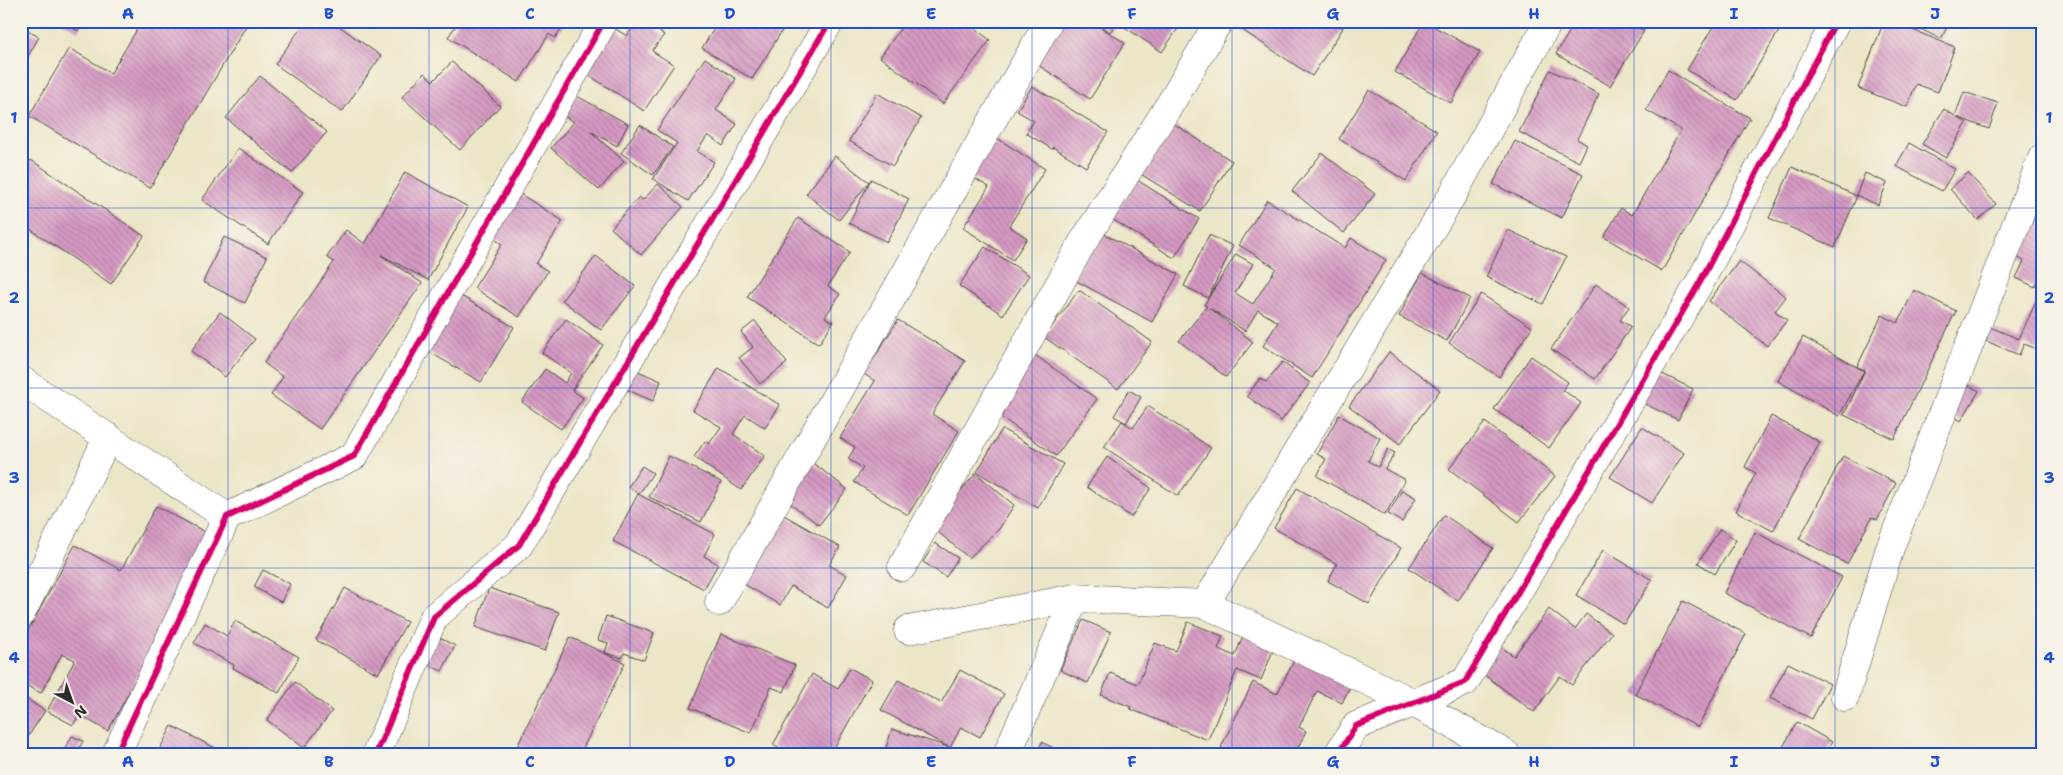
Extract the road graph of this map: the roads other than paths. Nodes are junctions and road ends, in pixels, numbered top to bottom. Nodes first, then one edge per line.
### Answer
1 (604, 21) edge
2 (830, 21) edge
3 (1049, 21) edge
4 (1219, 21) edge
5 (1549, 21) edge
6 (1836, 21) edge
7 (2042, 158) edge
8 (21, 380) edge
9 (108, 437) junction
10 (228, 517) junction
11 (902, 567) dead end
12 (1075, 598) junction
13 (719, 602) dead end
14 (1205, 604) junction
15 (21, 614) edge
16 (908, 630) dead end
17 (1845, 697) dead end
18 (1412, 702) junction
19 (116, 754) edge
20 (376, 754) edge
21 (1007, 754) edge
22 (1338, 754) edge
23 (1506, 754) edge

1 - 10 street
2 - 20 street
3 - 13 street
4 - 11 street
5 - 14 street
6 - 18 street
7 - 17 street
8 - 9 street
9 - 10 street
9 - 15 street
10 - 19 street
12 - 14 street
12 - 16 street
12 - 21 street
14 - 18 street
18 - 22 street
18 - 23 street

